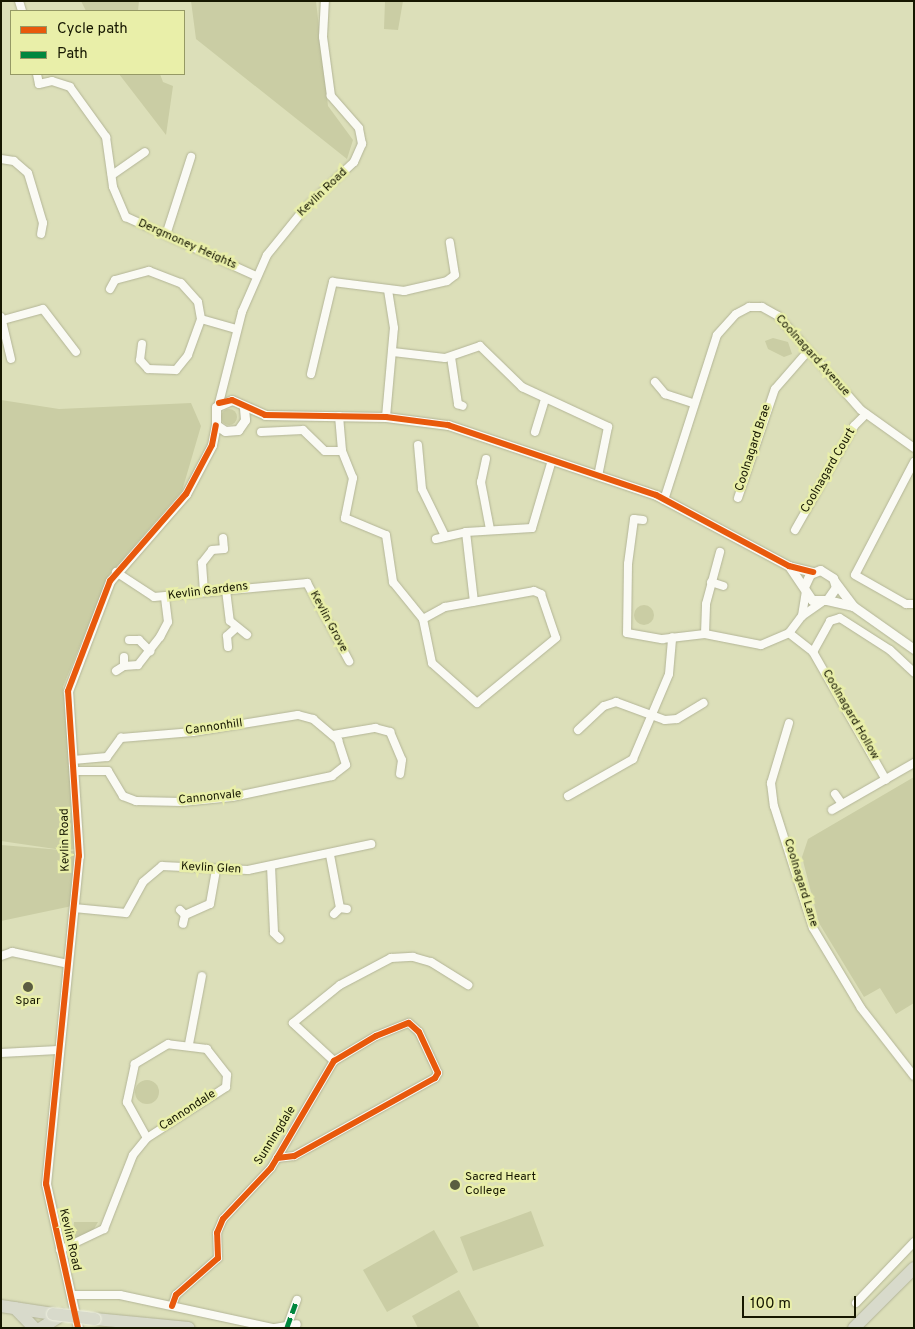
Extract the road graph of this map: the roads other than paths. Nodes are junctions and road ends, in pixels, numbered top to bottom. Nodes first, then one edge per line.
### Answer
1 (325, 1) edge
2 (37, 75) edge
3 (145, 152) dead end
4 (191, 157) dead end
5 (1, 158) edge
6 (112, 175) junction
7 (41, 234) dead end
8 (166, 235) junction
9 (450, 242) dead end
10 (256, 276) junction
11 (110, 289) dead end
12 (388, 290) junction
13 (2, 318) edge
14 (200, 319) junction
15 (236, 329) junction
16 (142, 344) dead end
17 (808, 351) junction
18 (76, 352) dead end
19 (393, 352) junction
20 (451, 357) junction
21 (11, 359) dead end
22 (311, 374) dead end
23 (655, 382) dead end
24 (227, 383) junction
25 (232, 400) junction
26 (544, 400) junction
27 (219, 403) junction
28 (693, 403) junction
29 (463, 406) dead end
30 (244, 408) junction
31 (866, 414) junction
32 (265, 415) junction
33 (339, 416) junction
34 (386, 416) junction
35 (244, 424) junction
36 (216, 425) junction
37 (230, 432) junction
38 (261, 432) dead end
39 (535, 432) dead end
40 (212, 445) junction
41 (418, 445) dead end
42 (914, 448) edge
43 (342, 451) junction
44 (486, 459) dead end
45 (552, 460) junction
46 (914, 462) edge
47 (598, 476) junction
48 (738, 498) dead end
49 (664, 500) junction
50 (643, 520) dead end
51 (490, 529) junction
52 (795, 530) dead end
53 (466, 532) junction
54 (445, 536) junction
55 (223, 538) dead end
56 (436, 539) dead end
57 (720, 552) dead end
58 (789, 566) junction
59 (116, 572) junction
60 (813, 572) junction
61 (711, 582) junction
62 (835, 582) junction
63 (307, 583) joint
64 (723, 586) dead end
65 (226, 590) junction
66 (805, 590) junction
67 (204, 592) junction
68 (165, 597) junction
69 (825, 601) junction
70 (474, 602) junction
71 (914, 604) edge
72 (853, 606) junction
73 (802, 616) junction
74 (423, 619) junction
75 (237, 627) junction
76 (705, 634) junction
77 (789, 634) junction
78 (247, 635) dead end
79 (672, 638) junction
80 (130, 640) dead end
81 (228, 646) dead end
82 (914, 648) edge
83 (150, 651) junction
84 (813, 652) junction
85 (124, 657) dead end
86 (349, 661) dead end
87 (124, 666) junction
88 (116, 671) dead end
89 (914, 672) edge
90 (704, 703) dead end
91 (651, 714) junction
92 (788, 723) dead end
93 (578, 730) dead end
94 (333, 736) junction
95 (344, 758) joint
96 (73, 760) junction
97 (914, 763) edge
98 (74, 771) junction
99 (400, 774) dead end
100 (886, 780) junction
101 (835, 794) dead end
102 (568, 796) dead end
103 (842, 804) junction
104 (832, 810) dead end
105 (371, 844) dead end
106 (330, 856) junction
107 (271, 866) junction
108 (216, 870) junction
109 (74, 908) junction
110 (340, 910) dead end
111 (183, 924) dead end
112 (274, 937) dead end
113 (1, 956) edge
114 (68, 964) junction
115 (202, 976) dead end
116 (468, 985) dead end
117 (189, 1044) junction
118 (58, 1050) junction
119 (1, 1053) edge
120 (334, 1061) junction
121 (914, 1076) edge
122 (147, 1138) junction
123 (277, 1158) junction
124 (914, 1242) edge
125 (60, 1250) junction
126 (914, 1268) edge
127 (71, 1296) junction
128 (297, 1300) dead end
129 (856, 1303) dead end
130 (1, 1306) edge
131 (172, 1306) junction
132 (15, 1308) junction
133 (38, 1312) junction
134 (52, 1319) edge
135 (297, 1324) dead end
136 (287, 1327) edge
137 (35, 1328) edge
138 (78, 1328) edge
139 (189, 1328) edge
140 (274, 1328) edge
141 (854, 1328) edge

1 - 10 street, Kevlin Road
2 - 6 street, Dergmoney Heights
3 - 6 street
4 - 8 street
5 - 7 street
6 - 8 street, Dergmoney Heights
8 - 10 street, Dergmoney Heights
9 - 12 street
10 - 15 street, Kevlin Road
11 - 14 street
12 - 19 street
12 - 22 street
13 - 18 street
13 - 21 street
14 - 15 street
14 - 16 street
15 - 24 street, Kevlin Road
17 - 28 street, Coolnagard Avenue
17 - 31 street, Coolnagard Avenue
17 - 48 street, Coolnagard Brae
19 - 20 street
19 - 34 street
20 - 26 street
20 - 29 street
23 - 28 street
24 - 25 street, Kevlin Road
24 - 27 street, Kevlin Road
25 - 27 street
25 - 30 street
26 - 39 street
26 - 47 street
27 - 36 street
28 - 49 street, Coolnagard Avenue
30 - 32 street
30 - 35 street
31 - 42 street, Coolnagard Avenue
31 - 52 street, Coolnagard Court
32 - 33 street
32 - 35 street
33 - 34 street
33 - 43 street
34 - 45 street
35 - 37 street
36 - 37 street
36 - 40 street, Kevlin Road
37 - 40 street, Kevlin Road
38 - 43 street
40 - 59 street, Kevlin Road
41 - 54 street
43 - 74 street
44 - 51 street
45 - 47 street
45 - 51 street
46 - 71 street
47 - 49 street
49 - 58 street
50 - 79 street
51 - 53 street
53 - 54 street
53 - 70 street
54 - 56 street
55 - 67 street
57 - 61 street
58 - 60 street
58 - 66 street
59 - 68 street, Kevlin Gardens
59 - 96 street, Kevlin Road
60 - 62 street
60 - 66 street
61 - 64 street
61 - 76 street
62 - 69 street
62 - 72 street
63 - 65 street, Kevlin Gardens
63 - 86 street, Kevlin Grove
65 - 67 street, Kevlin Gardens
65 - 75 street
66 - 69 street
66 - 73 street
67 - 68 street, Kevlin Gardens
68 - 83 street
69 - 72 street
69 - 73 street
70 - 74 street
70 - 74 street
72 - 82 street
73 - 77 street
75 - 78 street
75 - 81 street
76 - 77 street
76 - 79 street
77 - 84 street, Coolnagard Hollow
79 - 91 street
80 - 83 street
83 - 87 street
84 - 89 street
84 - 100 street, Coolnagard Hollow
85 - 87 street
87 - 88 street
90 - 91 street
91 - 93 street
91 - 102 street
92 - 121 street, Coolnagard Lane
94 - 95 street, Cannonhill
94 - 96 street, Cannonhill
94 - 99 street
95 - 98 street, Cannonvale
96 - 98 street, Kevlin Road
97 - 100 street
98 - 109 street, Kevlin Road
100 - 103 street
101 - 103 street
103 - 104 street
105 - 106 street, Kevlin Glen
106 - 107 street, Kevlin Glen
106 - 110 street
107 - 108 street, Kevlin Glen
107 - 112 street
108 - 109 street, Kevlin Glen
108 - 111 street
109 - 114 street, Kevlin Road
113 - 114 street
114 - 118 street, Kevlin Road
115 - 117 street
116 - 120 street
117 - 122 street, Cannondale
117 - 122 street, Cannondale
118 - 119 street
118 - 125 street, Kevlin Road
120 - 123 street, Sunningdale
120 - 123 street, Sunningdale
122 - 125 street, Cannondale
123 - 131 street, Sunningdale
124 - 129 street
125 - 127 street, Kevlin Road
126 - 141 highway
127 - 131 street
127 - 138 street, Kevlin Road
128 - 136 street
130 - 132 highway
131 - 140 street
132 - 133 highway
132 - 137 highway
133 - 134 highway
133 - 137 street
134 - 139 highway, bridge
135 - 136 street
136 - 140 street

